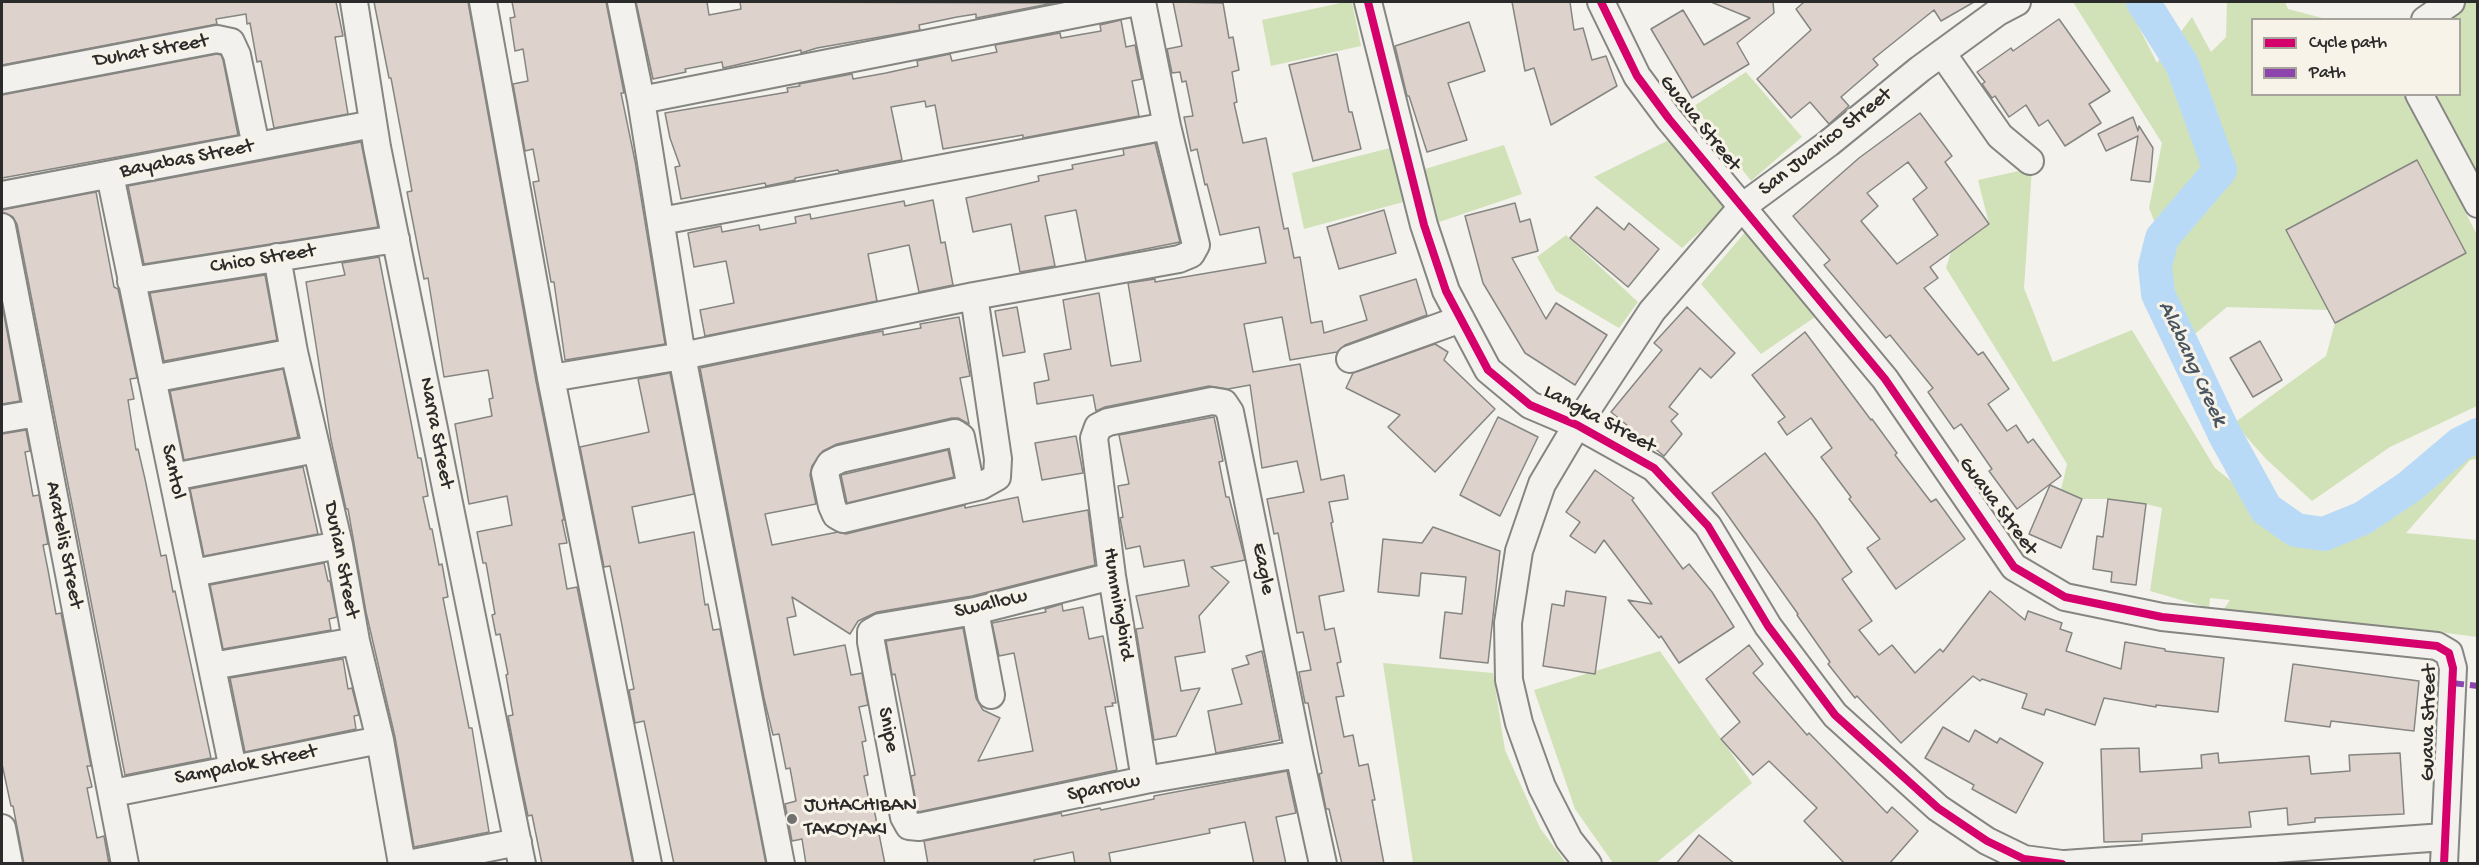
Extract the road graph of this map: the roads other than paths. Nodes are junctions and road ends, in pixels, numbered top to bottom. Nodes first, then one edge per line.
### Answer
1 (354, 2) edge
2 (483, 2) edge
3 (621, 2) edge
4 (1137, 2) edge
5 (1142, 2) edge
6 (1368, 2) edge
7 (1601, 2) edge
8 (2017, 2) edge
9 (2451, 2) edge
10 (2428, 18) edge
11 (1942, 53) junction
12 (2, 80) edge
13 (2420, 96) edge
14 (641, 100) junction
15 (373, 124) junction
16 (1167, 126) junction
17 (256, 146) junction
18 (2030, 161) dead end
19 (110, 175) junction
20 (2, 195) edge
21 (2478, 204) edge
22 (1742, 207) junction
23 (661, 221) junction
24 (2, 227) edge
25 (396, 239) junction
26 (278, 257) junction
27 (132, 281) junction
28 (974, 296) junction
29 (1461, 319) junction
30 (294, 352) junction
31 (682, 356) junction
32 (1350, 359) dead end
33 (551, 378) junction
34 (152, 379) junction
35 (37, 413) junction
36 (2, 419) edge
37 (1577, 425) junction
38 (1098, 427) joint
39 (316, 449) junction
40 (173, 477) junction
41 (971, 488) junction
42 (339, 545) junction
43 (192, 573) junction
44 (1112, 576) junction
45 (975, 611) junction
46 (871, 632) joint
47 (356, 641) junction
48 (212, 666) junction
49 (990, 695) dead end
50 (380, 740) junction
51 (1299, 754) junction
52 (233, 769) junction
53 (1145, 780) junction
54 (113, 793) junction
55 (909, 826) joint
56 (2, 828) edge
57 (2444, 837) junction
58 (520, 853) edge
59 (9, 864) edge
60 (125, 864) edge
61 (402, 864) edge
62 (408, 864) edge
63 (648, 864) edge
64 (781, 864) edge
65 (1323, 864) edge
66 (1587, 864) edge
67 (2063, 864) edge
68 (2444, 864) edge

1 - 15 street, Narra Street
2 - 33 street
3 - 14 street
4 - 14 street
5 - 16 street
6 - 29 street, Langka Street
7 - 22 street, Guava Street
8 - 11 street, San Juanico Street
9 - 10 street
11 - 18 street
11 - 22 street, San Juanico Street
12 - 17 street, Duhat Street
13 - 21 street
14 - 23 street
15 - 17 street, Bayabas Street
15 - 25 street, Narra Street
16 - 23 street
16 - 28 street
17 - 19 street, Bayabas Street
19 - 20 street, Bayabas Street
19 - 27 street, Santol
22 - 37 street, San Juanico Street
22 - 57 street, Guava Street
23 - 31 street
24 - 35 street, Aratelis Street
25 - 26 street, Chico Street
25 - 58 street, Narra Street
26 - 27 street, Chico Street
26 - 30 street, Durian Street
27 - 34 street, Santol
28 - 31 street
28 - 41 street
29 - 32 street
29 - 37 street, Langka Street
30 - 34 street
30 - 39 street, Durian Street
31 - 33 street
31 - 64 street
33 - 63 street
34 - 40 street, Santol
35 - 36 street
35 - 54 street, Aratelis Street
37 - 66 street, San Juanico Street
37 - 67 street, Langka Street
38 - 44 street, Hummingbird
38 - 51 street, Eagle
39 - 40 street
39 - 42 street, Durian Street
40 - 43 street, Santol
41 - 41 street
42 - 43 street
42 - 47 street, Durian Street
43 - 48 street, Santol
44 - 45 street, Swallow
44 - 53 street, Hummingbird
45 - 46 street, Swallow
45 - 49 street
46 - 55 street, Snipe
47 - 48 street
47 - 50 street, Durian Street
48 - 52 street, Santol
50 - 52 street, Sampalok Street
50 - 61 street, Durian Street
51 - 53 street, Sparrow
51 - 65 street, Eagle
52 - 54 street, Sampalok Street
53 - 55 street, Sparrow
54 - 60 street, Aratelis Street
56 - 59 street
57 - 67 street, Langka Street
57 - 68 street, Guava Street
58 - 62 street

